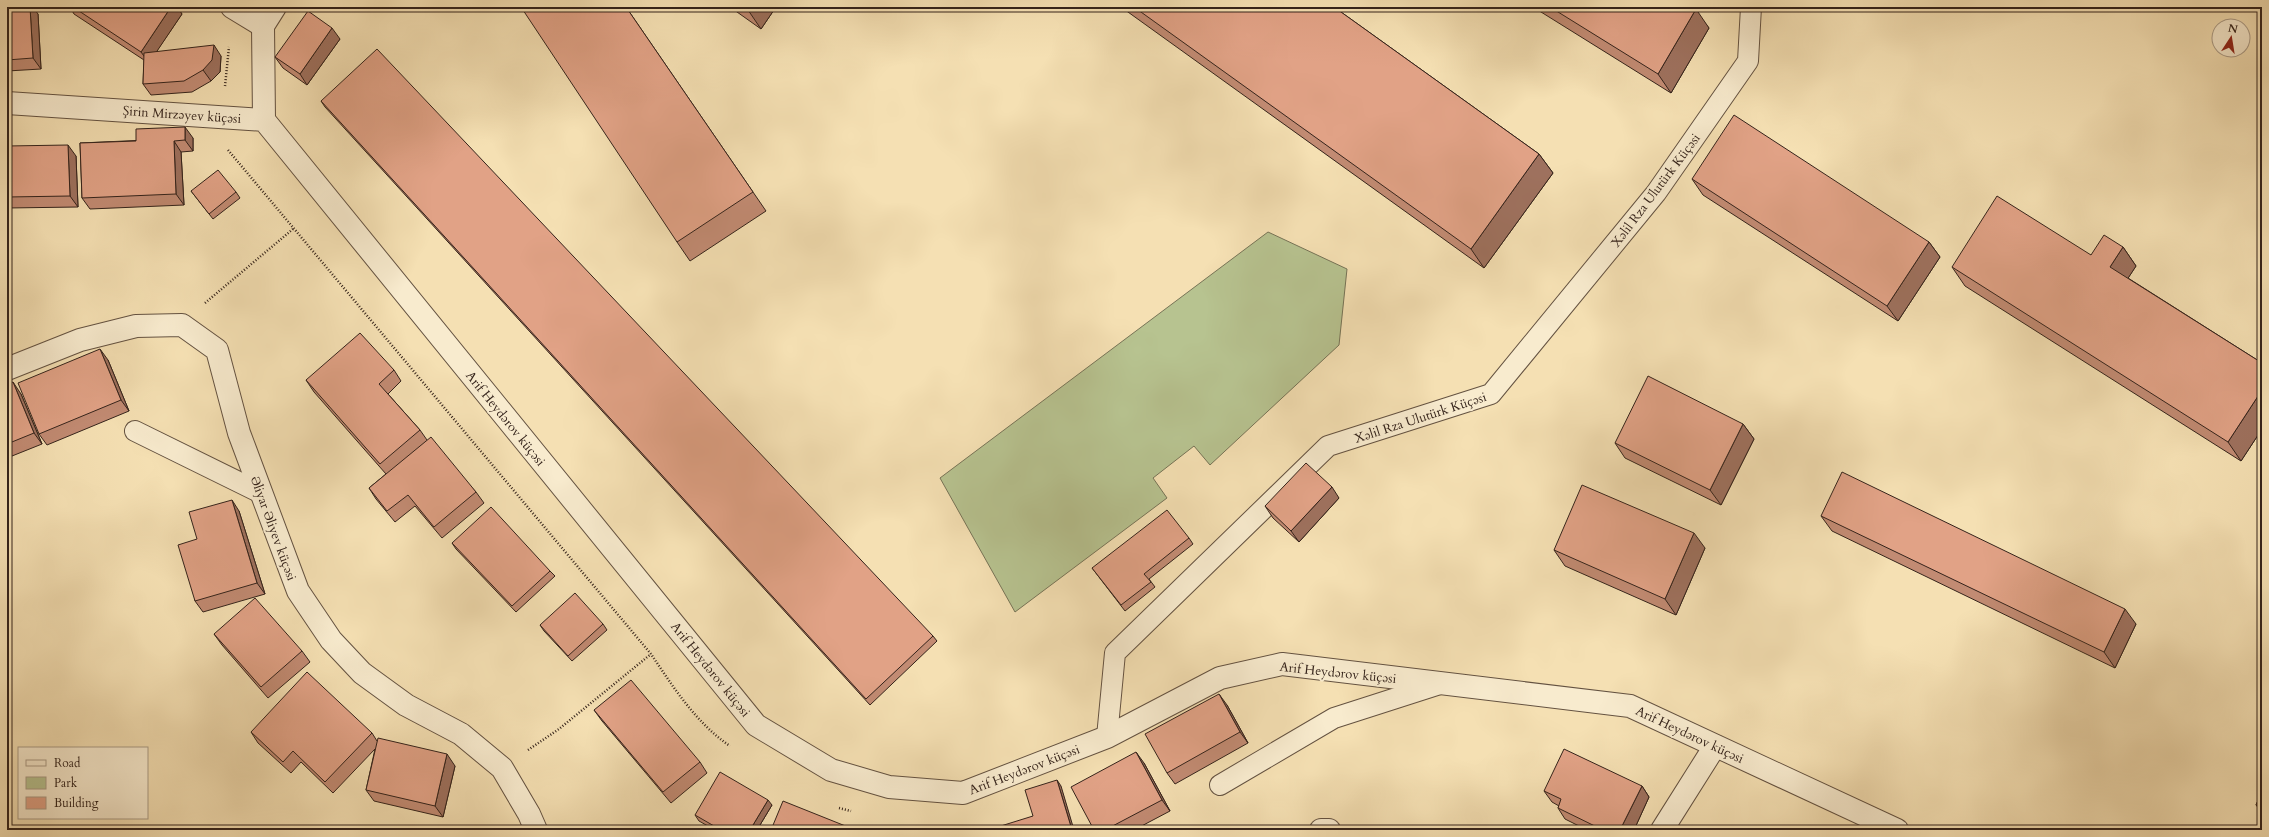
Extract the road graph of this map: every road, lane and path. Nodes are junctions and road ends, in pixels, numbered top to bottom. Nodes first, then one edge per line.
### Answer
1 (232, 7) edge
2 (275, 7) edge
3 (1750, 7) edge
4 (263, 26) junction
5 (7, 104) edge
6 (264, 120) junction
7 (223, 286) dead end
8 (7, 369) edge
9 (134, 432) dead end
10 (261, 493) junction
11 (634, 669) dead end
12 (1443, 683) junction
13 (1107, 737) junction
14 (1715, 746) junction
15 (736, 750) dead end
16 (502, 768) junction
17 (1220, 785) dead end
18 (836, 806) dead end
19 (857, 812) dead end
20 (536, 830) edge
21 (1321, 830) edge
22 (1329, 830) edge
23 (1662, 830) edge
24 (1897, 830) edge

1 - 4 street
2 - 4 street
3 - 13 lane, Xəlil Rza Ulutürk Küçəsi
4 - 6 street
5 - 6 street, Şirin Mirzəyev küçəsi
6 - 13 street, Arif Heydərov küçəsi
7 - 15 path
8 - 10 street, Əliyar Əliyev küçəsi
9 - 10 lane
10 - 16 street, Əliyar Əliyev küçəsi
11 - 16 path
12 - 13 street, Arif Heydərov küçəsi
12 - 14 street, Arif Heydərov küçəsi
12 - 17 lane
14 - 23 street
14 - 24 street, Arif Heydərov küçəsi
16 - 20 street, Əliyar Əliyev küçəsi
18 - 19 path
21 - 22 street

